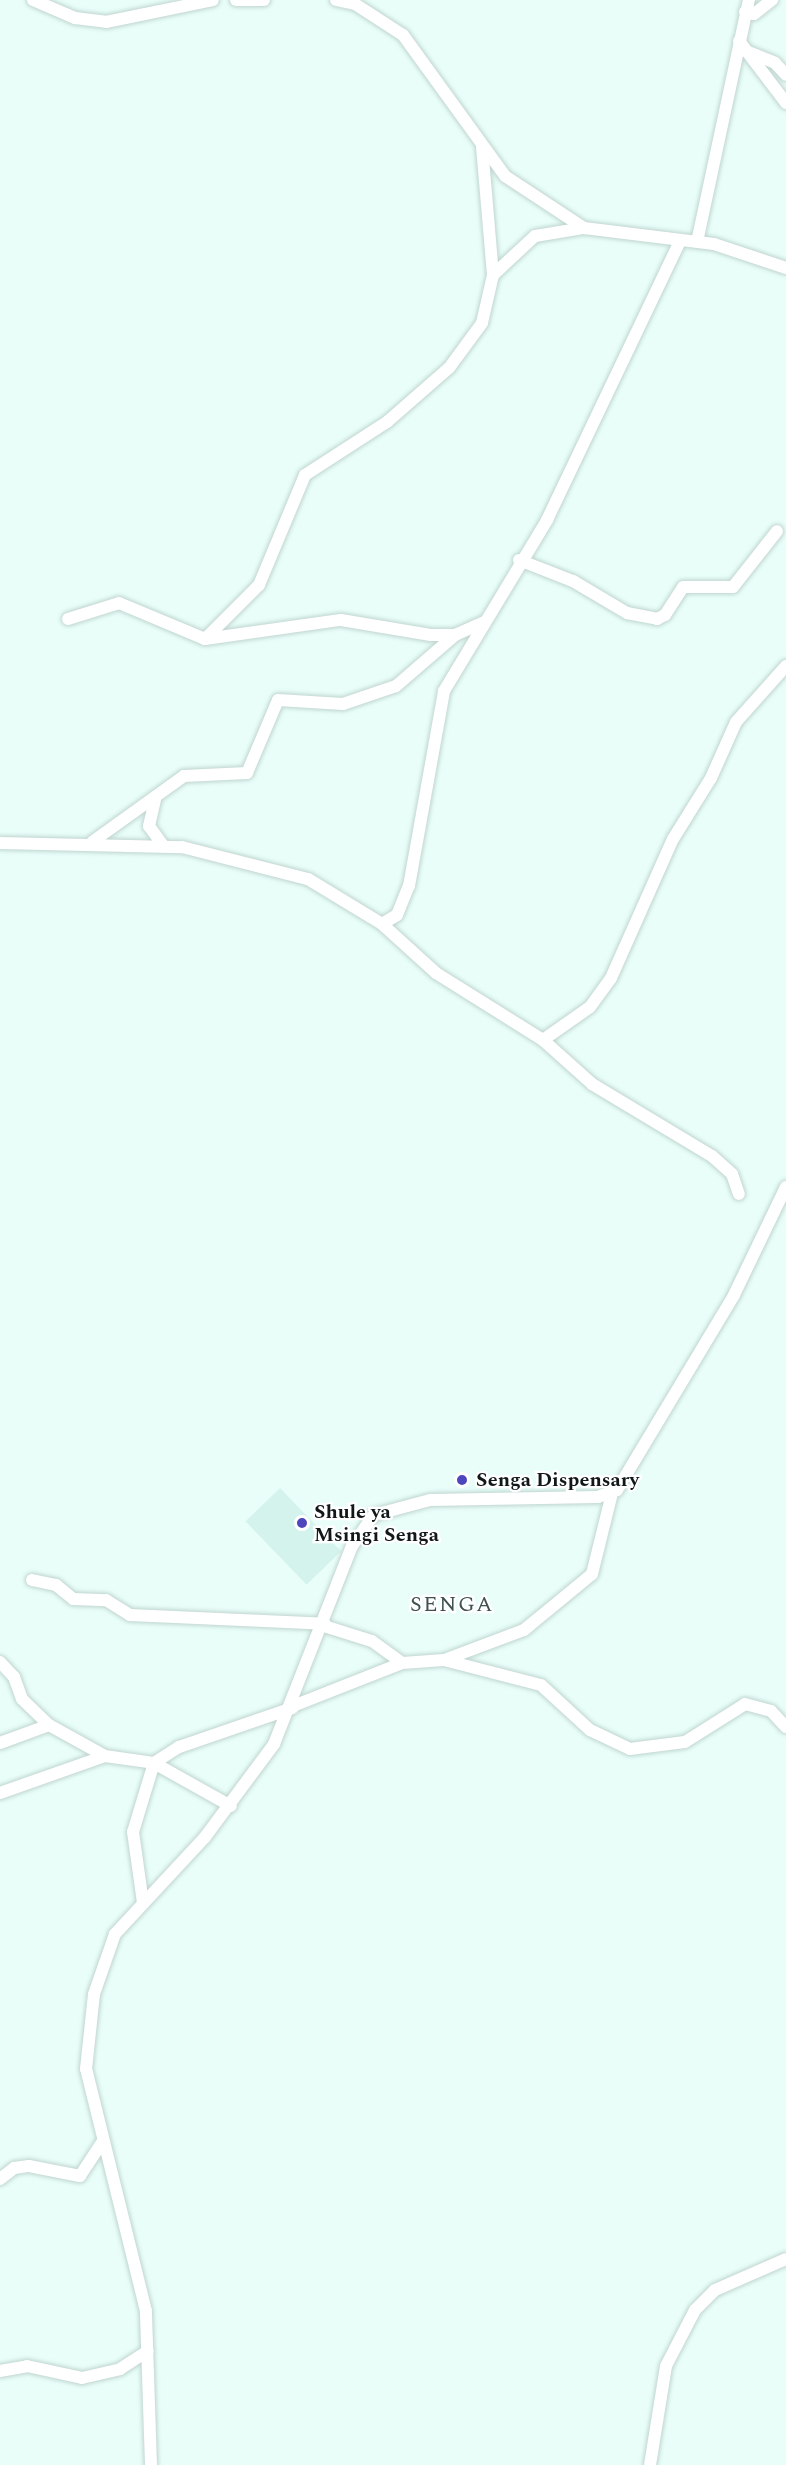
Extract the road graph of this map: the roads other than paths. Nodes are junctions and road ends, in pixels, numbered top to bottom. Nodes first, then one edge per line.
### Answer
1 (33, 0) edge
2 (213, 0) edge
3 (236, 0) edge
4 (264, 0) edge
5 (336, 0) edge
6 (772, 0) edge
7 (747, 6) edge
8 (742, 46) junction
9 (786, 75) edge
10 (786, 103) edge
11 (482, 147) junction
12 (584, 228) junction
13 (680, 241) junction
14 (697, 242) junction
15 (786, 268) edge
16 (493, 275) junction
17 (777, 531) dead end
18 (519, 560) junction
19 (68, 619) dead end
20 (484, 622) junction
21 (455, 635) junction
22 (205, 639) junction
23 (786, 666) edge
24 (155, 800) junction
25 (130, 813) junction
26 (153, 833) junction
27 (92, 842) junction
28 (0, 843) edge
29 (163, 845) junction
30 (382, 924) junction
31 (543, 1040) junction
32 (786, 1187) edge
33 (739, 1194) dead end
34 (612, 1493) junction
35 (32, 1580) dead end
36 (324, 1625) junction
37 (444, 1660) junction
38 (0, 1662) edge
39 (402, 1663) junction
40 (292, 1707) junction
41 (49, 1725) junction
42 (786, 1727) edge
43 (0, 1743) edge
44 (105, 1756) junction
45 (154, 1763) junction
46 (0, 1793) edge
47 (231, 1806) junction
48 (142, 1904) junction
49 (103, 2141) junction
50 (0, 2179) edge
51 (786, 2259) edge
52 (148, 2351) junction
53 (0, 2371) edge
54 (150, 2465) edge
55 (650, 2465) edge

1 - 2 street
3 - 4 street
5 - 11 street
6 - 7 street
7 - 8 street
8 - 9 street
8 - 10 street
8 - 14 street
11 - 12 street
11 - 16 street
12 - 13 street
12 - 16 street
13 - 14 street
13 - 18 street
14 - 15 street
16 - 22 street
17 - 18 street
18 - 20 street
19 - 22 street
20 - 21 street
20 - 30 street
21 - 22 street
21 - 24 street
23 - 31 street
24 - 25 street
24 - 26 street
25 - 26 street
25 - 27 street
26 - 29 street
27 - 28 street
27 - 29 street
29 - 30 street
30 - 31 street
31 - 33 street
32 - 34 street
34 - 36 street
34 - 37 street
35 - 36 street
36 - 39 street
36 - 40 street
37 - 39 street
37 - 42 street
38 - 41 street
39 - 40 street
40 - 45 street
40 - 47 street
41 - 43 street
41 - 44 street
44 - 45 street
44 - 46 street
45 - 47 street
45 - 48 street
47 - 48 street
48 - 49 street
49 - 50 street
49 - 52 street
51 - 55 street
52 - 53 street
52 - 54 street

